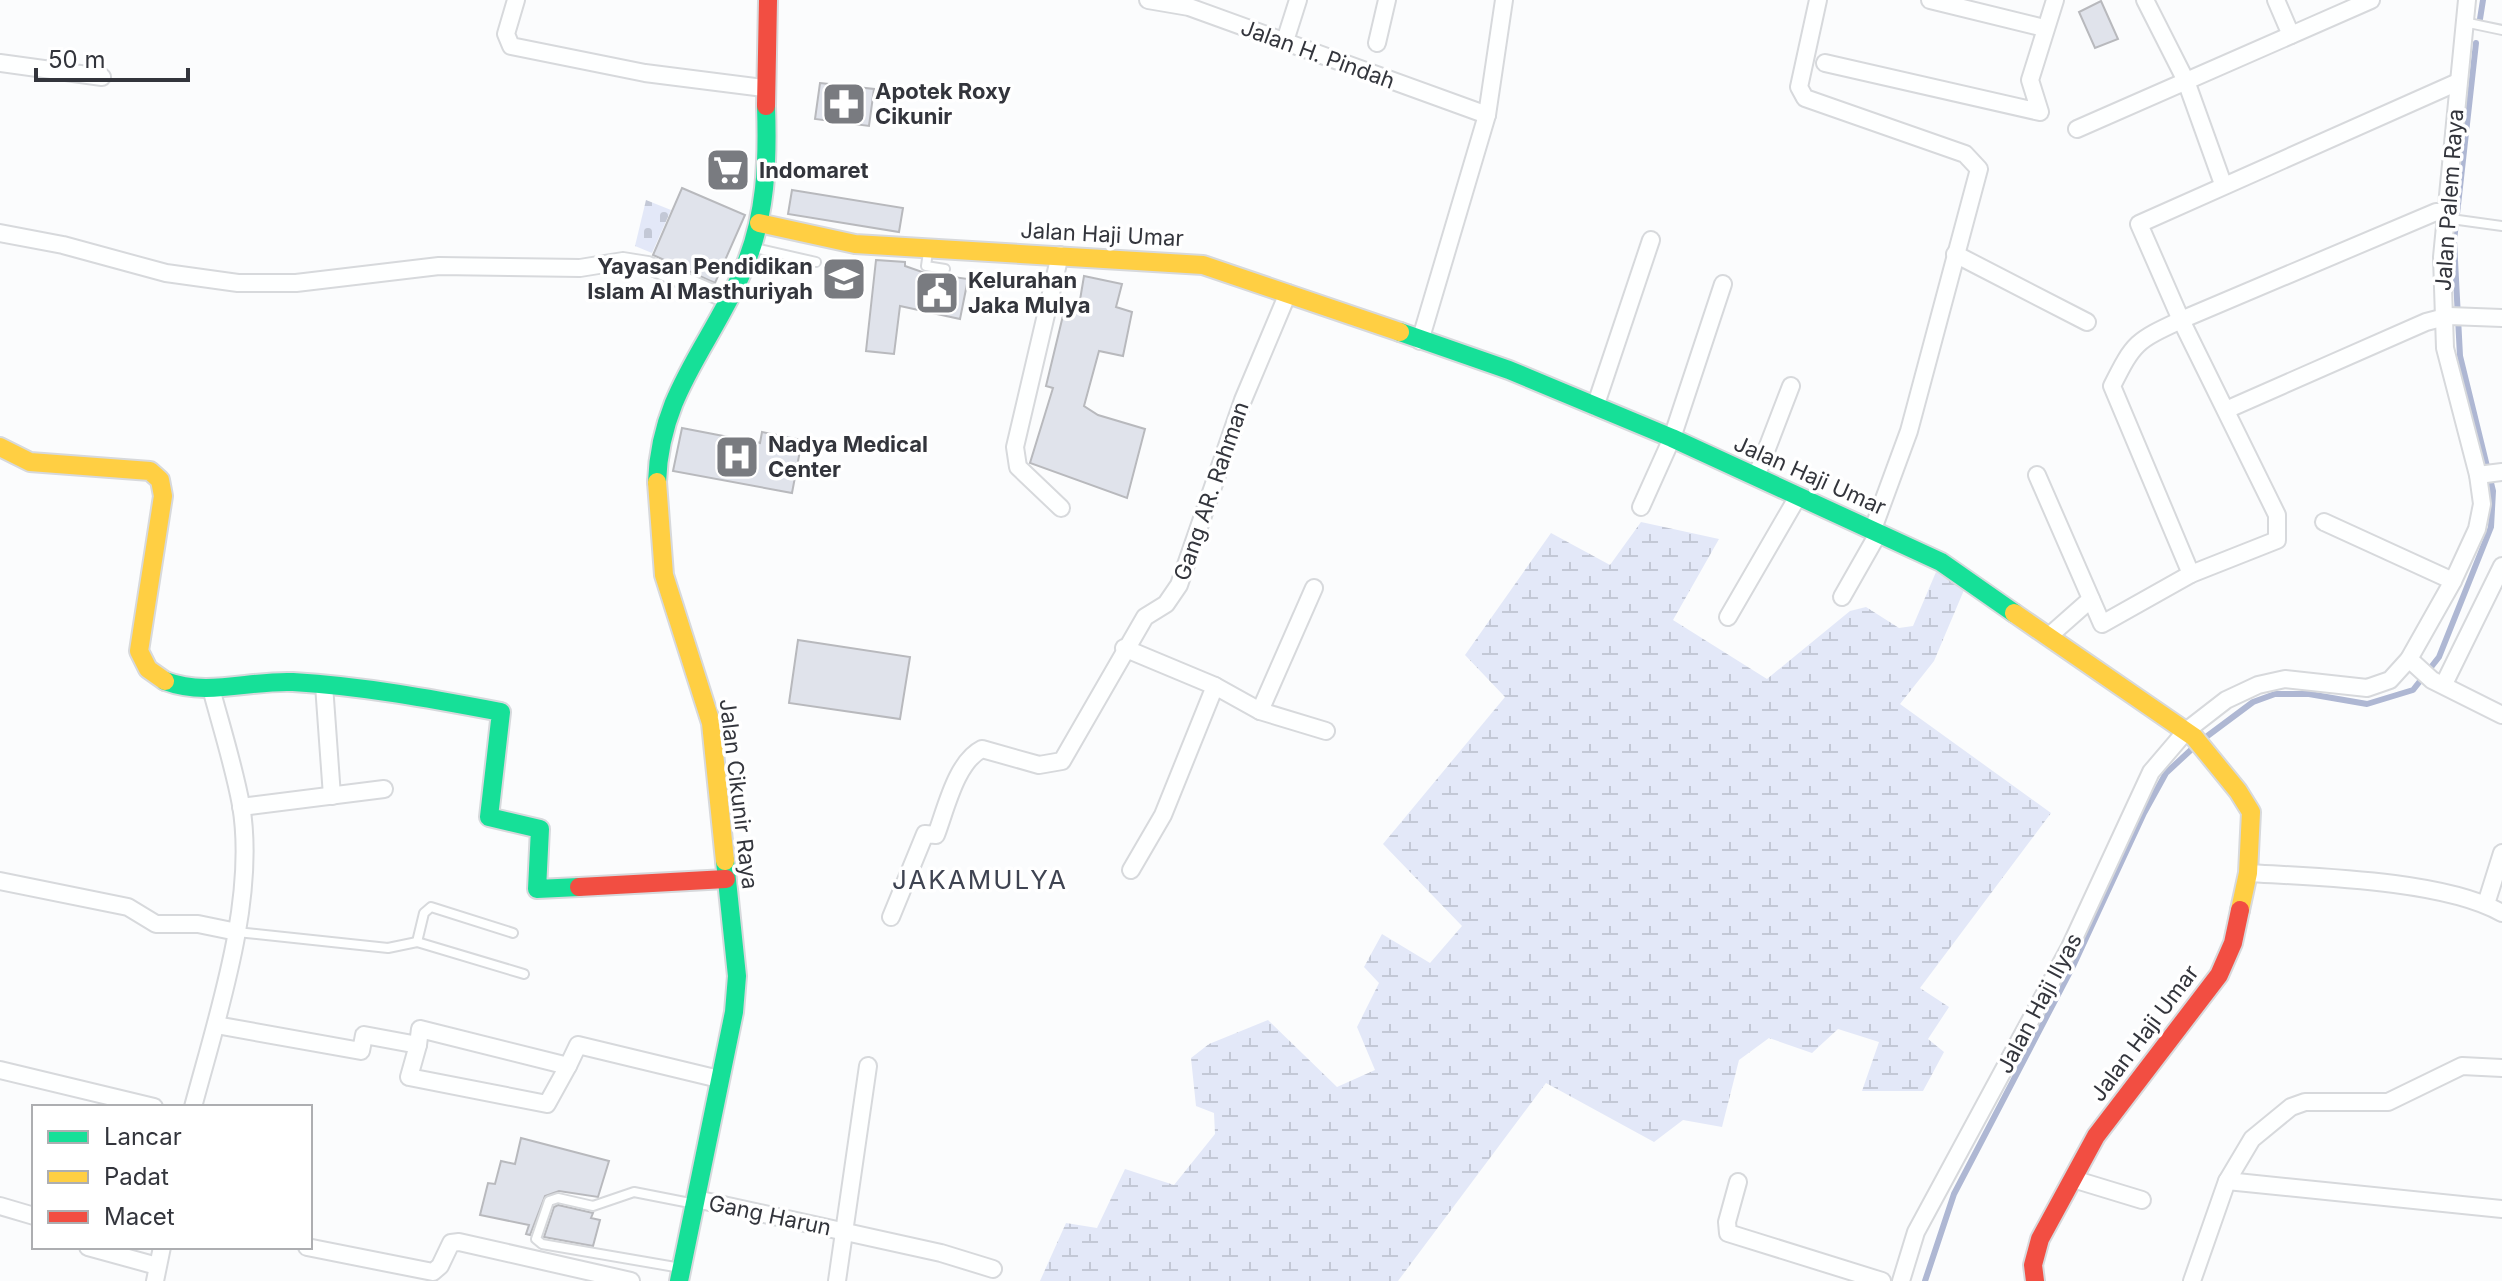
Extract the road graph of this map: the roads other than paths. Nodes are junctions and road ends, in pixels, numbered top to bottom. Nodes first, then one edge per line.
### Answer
1 (516, 0) edge
2 (768, 0) edge
3 (1148, 0) edge
4 (1298, 0) edge
5 (1387, 0) edge
6 (1504, 0) edge
7 (1818, 0) edge
8 (1930, 0) edge
9 (2055, 0) edge
10 (2145, 0) edge
11 (2276, 0) edge
12 (2371, 0) edge
13 (2467, 0) edge
14 (2463, 22) junction
15 (2044, 28) junction
16 (2502, 30) edge
17 (2291, 35) junction
18 (1285, 41) junction
19 (1377, 43) dead end
20 (0, 63) edge
21 (1825, 63) dead end
22 (102, 77) dead end
23 (2186, 81) junction
24 (2458, 82) junction
25 (764, 88) junction
26 (1487, 115) junction
27 (2077, 129) dead end
28 (2223, 184) junction
29 (2446, 216) junction
30 (759, 223) junction
31 (2502, 226) edge
32 (0, 233) edge
33 (1651, 240) dead end
34 (751, 247) junction
35 (928, 251) junction
36 (1955, 254) junction
37 (1060, 255) junction
38 (816, 262) dead end
39 (945, 269) dead end
40 (1723, 284) dead end
41 (1288, 293) junction
42 (728, 300) junction
43 (2452, 317) junction
44 (2502, 318) edge
45 (2181, 320) junction
46 (2087, 322) dead end
47 (1420, 341) junction
48 (1791, 386) dead end
49 (1595, 407) junction
50 (2226, 410) junction
51 (1672, 438) junction
52 (0, 447) edge
53 (2502, 472) edge
54 (2037, 475) dead end
55 (2480, 475) junction
56 (1756, 477) junction
57 (1797, 498) junction
58 (1641, 507) dead end
59 (1061, 508) dead end
60 (2324, 522) dead end
61 (1876, 530) junction
62 (2502, 566) edge
63 (2191, 574) junction
64 (2453, 581) junction
65 (1314, 588) dead end
66 (1842, 597) dead end
67 (2091, 599) junction
68 (1728, 617) dead end
69 (2048, 637) junction
70 (1124, 648) junction
71 (2413, 662) junction
72 (2438, 682) junction
73 (324, 685) junction
74 (1215, 686) junction
75 (212, 692) junction
76 (1260, 711) junction
77 (2502, 715) edge
78 (1326, 731) dead end
79 (2195, 739) junction
80 (384, 789) dead end
81 (332, 796) junction
82 (241, 807) junction
83 (2502, 853) edge
84 (1131, 870) dead end
85 (2248, 873) junction
86 (726, 879) junction
87 (0, 881) edge
88 (2486, 904) junction
89 (2502, 913) edge
90 (891, 917) dead end
91 (237, 932) junction
92 (513, 933) dead end
93 (417, 942) junction
94 (524, 974) dead end
95 (216, 1025) junction
96 (418, 1045) junction
97 (568, 1066) junction
98 (868, 1066) dead end
99 (2502, 1068) edge
100 (0, 1070) edge
101 (719, 1079) junction
102 (146, 1105) edge
103 (194, 1105) edge
104 (2073, 1179) junction
105 (2227, 1181) junction
106 (1738, 1182) dead end
107 (2142, 1200) dead end
108 (695, 1202) junction
109 (0, 1206) edge
110 (2502, 1209) edge
111 (32, 1215) edge
112 (845, 1231) junction
113 (312, 1248) edge
114 (93, 1249) edge
115 (162, 1249) edge
116 (993, 1269) dead end
117 (156, 1273) edge
118 (408, 1275) edge
119 (680, 1275) edge
120 (631, 1281) edge
121 (837, 1281) edge
122 (1882, 1281) edge
123 (1901, 1281) edge
124 (2035, 1281) edge
125 (2192, 1281) edge

1 - 25 street
2 - 25 street, Jalan Cikunir Raya
3 - 18 street, Jalan H. Pindah
4 - 18 street
5 - 19 street
6 - 26 street
7 - 36 street
8 - 15 street
9 - 15 street
10 - 23 street
11 - 17 street
12 - 17 street
13 - 14 street, Jalan Palem Raya
14 - 16 lane
14 - 24 street, Jalan Palem Raya
15 - 21 street
17 - 23 street
18 - 26 street, Jalan H. Pindah
20 - 22 street
23 - 27 street
23 - 28 street
24 - 28 street
24 - 29 street, Jalan Palem Raya
25 - 30 street, Jalan Cikunir Raya
26 - 47 street
28 - 45 street
29 - 31 lane
29 - 43 street, Jalan Palem Raya
29 - 45 street
30 - 34 street, Jalan Cikunir Raya
30 - 35 street, Jalan Haji Umar
32 - 42 street
33 - 49 street
34 - 38 lane
34 - 42 street, Jalan Cikunir Raya
35 - 37 street, Jalan Haji Umar
35 - 39 lane
36 - 46 street
36 - 61 street
37 - 41 street, Jalan Haji Umar
37 - 59 street
40 - 51 street
41 - 47 street, Jalan Haji Umar
41 - 70 street, Gang AR. Rahman
42 - 86 street, Jalan Cikunir Raya
43 - 44 street
43 - 50 street
43 - 55 street, Jalan Palem Raya
45 - 50 street
45 - 63 street
47 - 49 street, Jalan Haji Umar
48 - 56 street
49 - 51 street, Jalan Haji Umar
50 - 63 street
51 - 56 street, Jalan Haji Umar
51 - 58 street
52 - 75 street
53 - 55 street
54 - 67 street
55 - 64 street, Jalan Palem Raya
56 - 57 street, Jalan Haji Umar
57 - 61 street, Jalan Haji Umar
57 - 68 street
60 - 64 street
61 - 66 street
61 - 69 street, Jalan Haji Umar
62 - 72 street
63 - 67 street
64 - 71 street, Jalan Palem Raya
65 - 76 street
67 - 69 street
69 - 79 street, Jalan Haji Umar
70 - 74 street
70 - 90 street, Gang AR. Rahman
71 - 72 street
71 - 79 street, Jalan Palem Raya
72 - 77 street
73 - 75 street
73 - 81 street
73 - 86 street
74 - 76 street
74 - 84 street
75 - 82 street
76 - 78 street
79 - 85 street, Jalan Haji Umar
79 - 123 street, Jalan Haji Ilyas
80 - 81 street
81 - 82 street
82 - 91 street
83 - 88 street
85 - 88 street
85 - 104 street, Jalan Haji Umar
86 - 101 street, Jalan Cikunir Raya
87 - 91 street
88 - 89 street
91 - 93 lane
91 - 95 street
92 - 93 lane
93 - 94 lane
95 - 96 street
95 - 103 street
96 - 97 street
96 - 97 street
97 - 101 street
98 - 112 street
99 - 105 street
100 - 102 street
101 - 108 street, Jalan Cikunir Raya
104 - 107 street
104 - 124 street, Jalan Haji Umar
105 - 110 street
105 - 125 street
106 - 122 street
108 - 112 street, Gang Harun
108 - 119 street, Jalan Cikunir Raya
108 - 119 lane
109 - 111 street
112 - 116 street, Gang Harun
112 - 121 street
113 - 118 street
114 - 117 street
115 - 117 street
118 - 120 street

